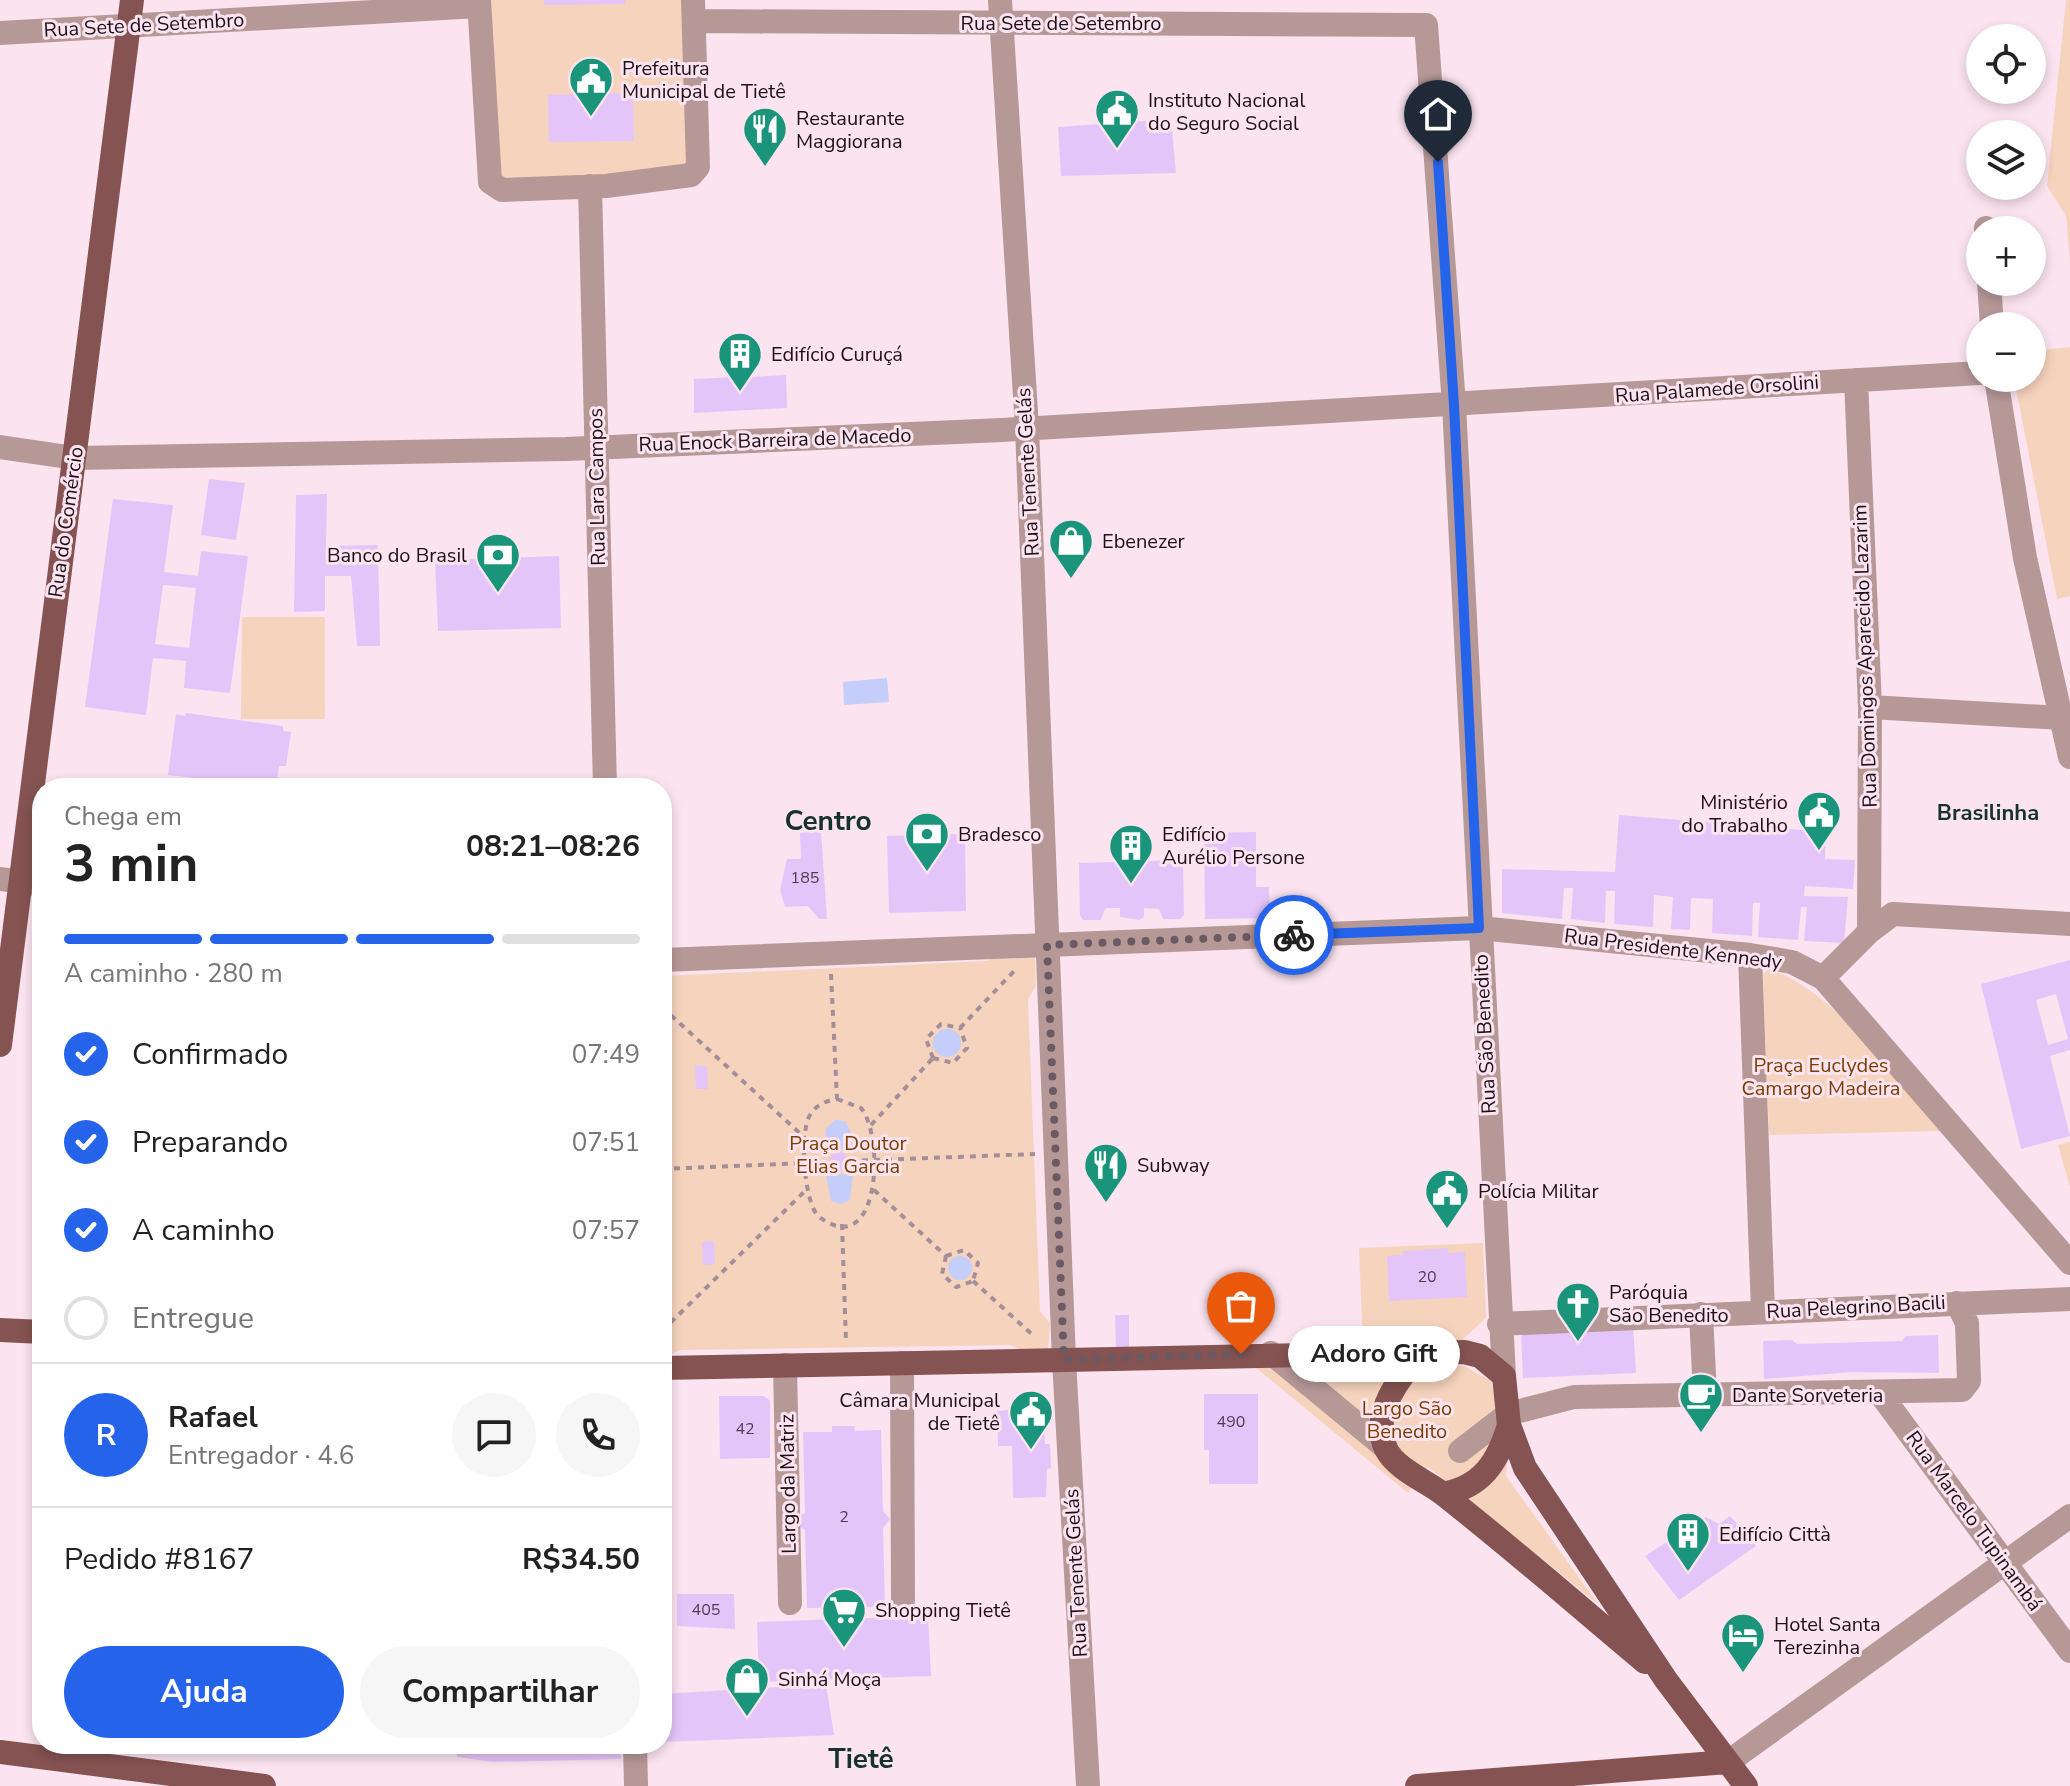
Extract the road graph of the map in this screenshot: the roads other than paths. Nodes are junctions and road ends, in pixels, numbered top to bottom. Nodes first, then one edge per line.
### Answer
1 (132, 0) edge
2 (479, 3) edge
3 (694, 11) edge
4 (1001, 11) edge
5 (1426, 25) joint
6 (129, 26) junction
7 (0, 33) edge
8 (590, 186) junction
9 (1966, 374) edge
10 (1856, 380) junction
11 (1998, 392) edge
12 (1454, 405) junction
13 (1027, 428) junction
14 (0, 447) edge
15 (597, 447) junction
16 (75, 458) junction
17 (1870, 707) junction
18 (2061, 718) junction
19 (2070, 757) edge
20 (33, 778) edge
21 (605, 778) edge
22 (32, 789) edge
23 (20, 882) edge
24 (2070, 924) edge
25 (1479, 928) junction
26 (1869, 932) junction
27 (1047, 945) junction
28 (1750, 955) junction
29 (672, 960) edge
30 (1823, 978) junction
31 (0, 1045) edge
32 (2070, 1263) edge
33 (2070, 1299) edge
34 (1957, 1303) junction
35 (1763, 1311) junction
36 (1701, 1314) junction
37 (1499, 1324) junction
38 (0, 1330) edge
39 (32, 1332) edge
40 (1423, 1352) junction
41 (1464, 1352) junction
42 (1271, 1353) junction
43 (1064, 1360) junction
44 (902, 1363) junction
45 (785, 1365) junction
46 (672, 1368) edge
47 (1504, 1376) junction
48 (1879, 1392) junction
49 (1705, 1395) junction
50 (1508, 1419) junction
51 (1386, 1448) junction
52 (1460, 1451) dead end
53 (1443, 1494) junction
54 (2070, 1516) edge
55 (2005, 1563) junction
56 (903, 1600) dead end
57 (790, 1603) dead end
58 (2070, 1651) edge
59 (1666, 1680) junction
60 (0, 1752) edge
61 (635, 1754) edge
62 (1728, 1762) junction
63 (264, 1786) edge
64 (636, 1786) edge
65 (1088, 1786) edge
66 (1417, 1786) edge
67 (1746, 1786) edge

1 - 6 main road, Rua do Comércio
2 - 6 street, Rua Sete de Setembro
2 - 8 street
3 - 4 street, Rua Sete de Setembro
3 - 8 street
4 - 5 street, Rua Sete de Setembro
4 - 13 street, Rua Tenente Gelás
5 - 12 street, Rua São Benedito
6 - 7 street, Rua Sete de Setembro
6 - 16 main road, Rua do Comércio
8 - 15 street, Rua Lara Campos
9 - 10 street, Rua Palamede Orsolini
10 - 12 street, Rua Palamede Orsolini
10 - 17 street, Rua Domingos Aparecido Lazarim
11 - 18 street
12 - 13 street, Rua Enock Barreira de Macedo
12 - 25 street, Rua São Benedito
13 - 15 street, Rua Enock Barreira de Macedo
13 - 27 street, Rua Tenente Gelás
14 - 16 street, Rua Enock Barreira de Macedo
15 - 16 street, Rua Enock Barreira de Macedo
15 - 21 street, Rua Lara Campos
16 - 20 main road, Rua do Comércio
17 - 18 street
17 - 26 street, Rua Domingos Aparecido Lazarim
18 - 19 street
22 - 23 main road, Rua do Comércio
23 - 31 main road, Rua do Comércio
24 - 26 street
25 - 27 street, Rua Presidente Kennedy
25 - 28 street, Rua Presidente Kennedy
25 - 37 street, Rua São Benedito
26 - 30 street
27 - 29 street
27 - 43 street
28 - 30 street, Rua Presidente Kennedy
28 - 35 street
30 - 32 street, Rua Presidente Kennedy
33 - 34 street, Rua Pelegrino Bacili
34 - 35 street, Rua Pelegrino Bacili
34 - 48 street
35 - 36 street, Rua Pelegrino Bacili
36 - 37 street, Rua Pelegrino Bacili
36 - 49 street
37 - 41 street
37 - 47 street
38 - 39 main road
40 - 41 main road
40 - 42 main road
40 - 51 main road
41 - 47 main road
42 - 43 main road
42 - 51 street
43 - 44 main road
43 - 65 street, Rua Tenente Gelás
44 - 45 main road
44 - 56 street
45 - 46 main road
45 - 57 street, Largo da Matriz
47 - 50 main road
48 - 49 street
48 - 55 street, Rua Marcelo Tupinambá
49 - 50 street
50 - 52 street
50 - 53 main road
50 - 59 main road
51 - 53 main road
53 - 59 main road
54 - 55 street
55 - 58 street, Rua Marcelo Tupinambá
55 - 62 street
59 - 62 main road
60 - 63 main road
61 - 64 street
62 - 66 main road
62 - 67 main road

